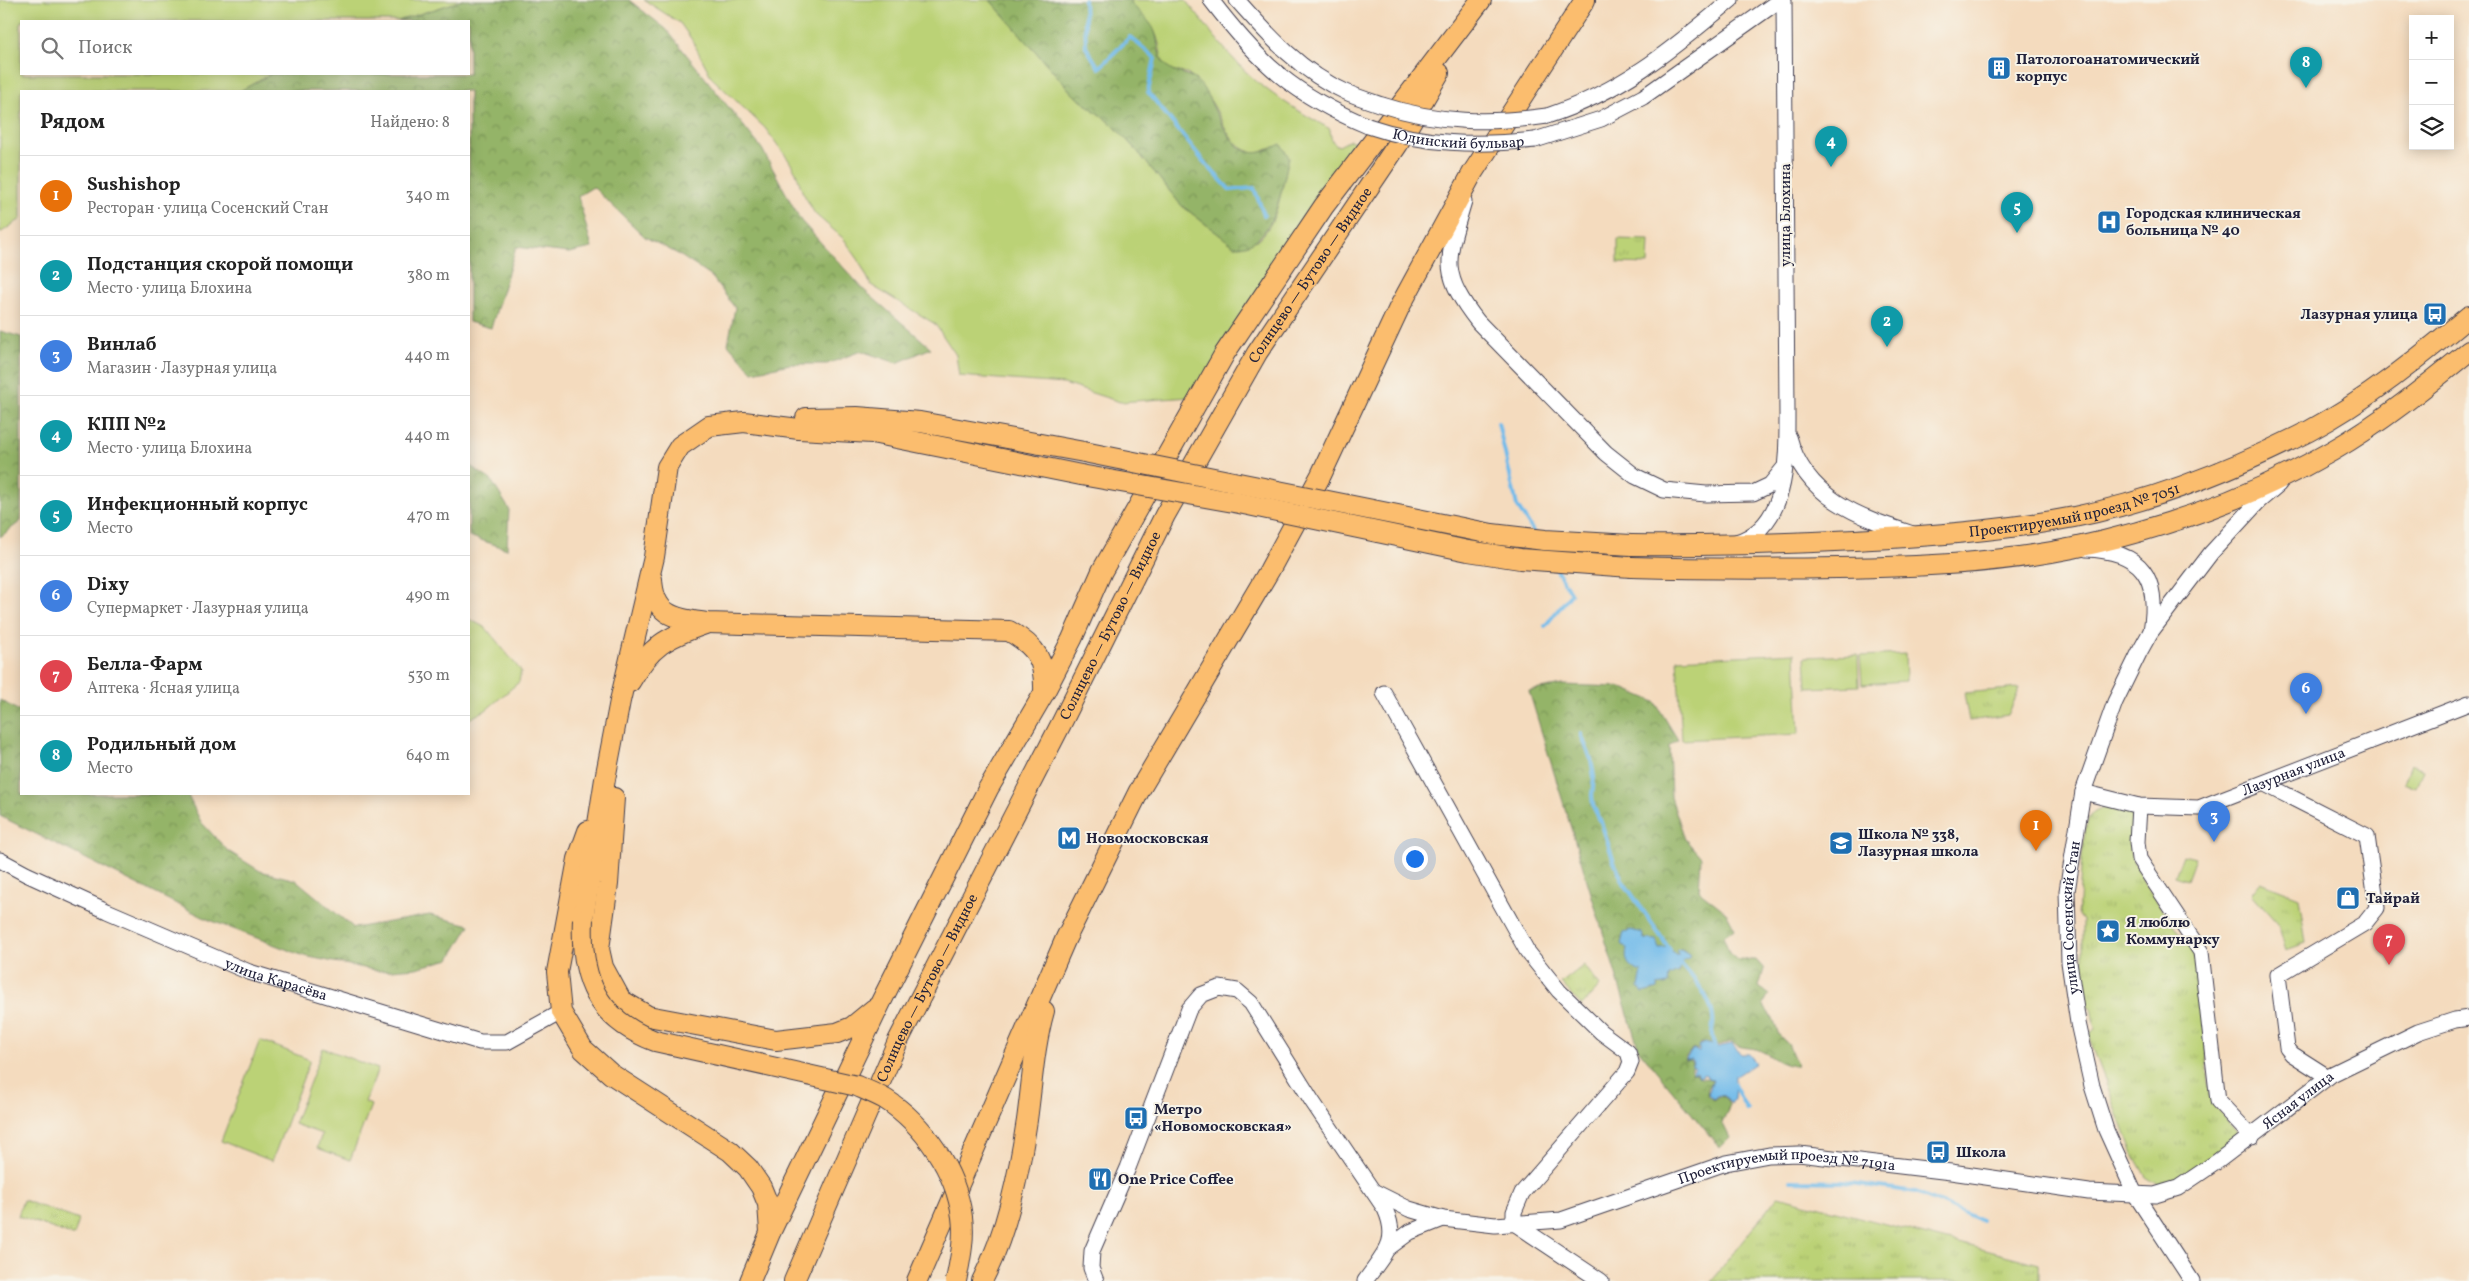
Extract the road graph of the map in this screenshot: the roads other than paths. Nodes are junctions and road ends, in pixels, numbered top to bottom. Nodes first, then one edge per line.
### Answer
1 (1211, 0) edge
2 (1237, 0) edge
3 (1481, 0) edge
4 (1585, 0) edge
5 (1731, 0) edge
6 (1780, 0) edge
7 (1784, 0) edge
8 (1472, 172) junction
9 (2469, 316) edge
10 (2469, 351) edge
11 (744, 422) junction
12 (1787, 431) junction
13 (1784, 468) junction
14 (2292, 473) junction
15 (1922, 536) junction
16 (1722, 546) junction
17 (2072, 548) junction
18 (652, 567) junction
19 (707, 623) junction
20 (2150, 633) junction
21 (1044, 693) junction
22 (1384, 693) dead end
23 (620, 701) junction
24 (2469, 703) edge
25 (616, 721) junction
26 (605, 779) junction
27 (2265, 784) junction
28 (2083, 792) junction
29 (2139, 806) junction
30 (0, 860) edge
31 (1066, 938) junction
32 (881, 1002) junction
33 (561, 1012) junction
34 (2469, 1018) edge
35 (2328, 1077) junction
36 (2252, 1137) junction
37 (1373, 1191) junction
38 (2135, 1194) junction
39 (1443, 1219) junction
40 (1514, 1223) junction
41 (770, 1233) junction
42 (1387, 1249) junction
43 (750, 1281) edge
44 (794, 1281) edge
45 (917, 1281) edge
46 (956, 1281) edge
47 (982, 1281) edge
48 (1096, 1281) edge
49 (1365, 1281) edge
50 (1601, 1281) edge
51 (2192, 1281) edge

1 - 6 street, Юдинский бульвар, bridge
2 - 5 street, Юдинский бульвар, bridge
3 - 21 main road
3 - 44 main road, Солнцево — Бутово — Видное
4 - 8 main road
7 - 12 street, улица Блохина
8 - 13 street
8 - 31 main road
9 - 15 main road, Проектируемый проезд № 7051
10 - 14 main road, Проектируемый проезд № 7051
11 - 16 main road, Проектируемый проезд № 7051, bridge
11 - 17 main road, Проектируемый проезд № 7051, bridge
11 - 18 main road
12 - 13 street
12 - 15 street
13 - 16 street
14 - 17 main road, Проектируемый проезд № 7051
14 - 20 street
15 - 16 main road, Проектируемый проезд № 7051
17 - 20 street
18 - 19 main road
18 - 23 main road
19 - 21 main road
19 - 23 main road
20 - 28 street, улица Сосенский Стан
21 - 32 main road
22 - 40 street
23 - 25 main road
24 - 27 street, Лазурная улица
25 - 26 main road
25 - 32 main road
26 - 33 main road
26 - 46 main road, bridge
27 - 29 street, Лазурная улица
27 - 35 street
28 - 29 street, Лазурная улица
28 - 38 street, улица Сосенский Стан
29 - 36 street
30 - 33 street, улица Карасёва
31 - 45 main road
31 - 47 main road
32 - 41 main road
33 - 41 main road
34 - 35 street, Ясная улица
35 - 36 street, Ясная улица
36 - 38 street, Ясная улица
37 - 39 street, Проектируемый проезд № 7191а
37 - 42 street
37 - 48 street
38 - 40 street, Проектируемый проезд № 7191а
38 - 51 street, улица Сосенский Стан
39 - 40 street, Проектируемый проезд № 7191а
39 - 42 street, Проектируемый проезд № 7191а
40 - 50 street
41 - 43 main road
42 - 49 street

